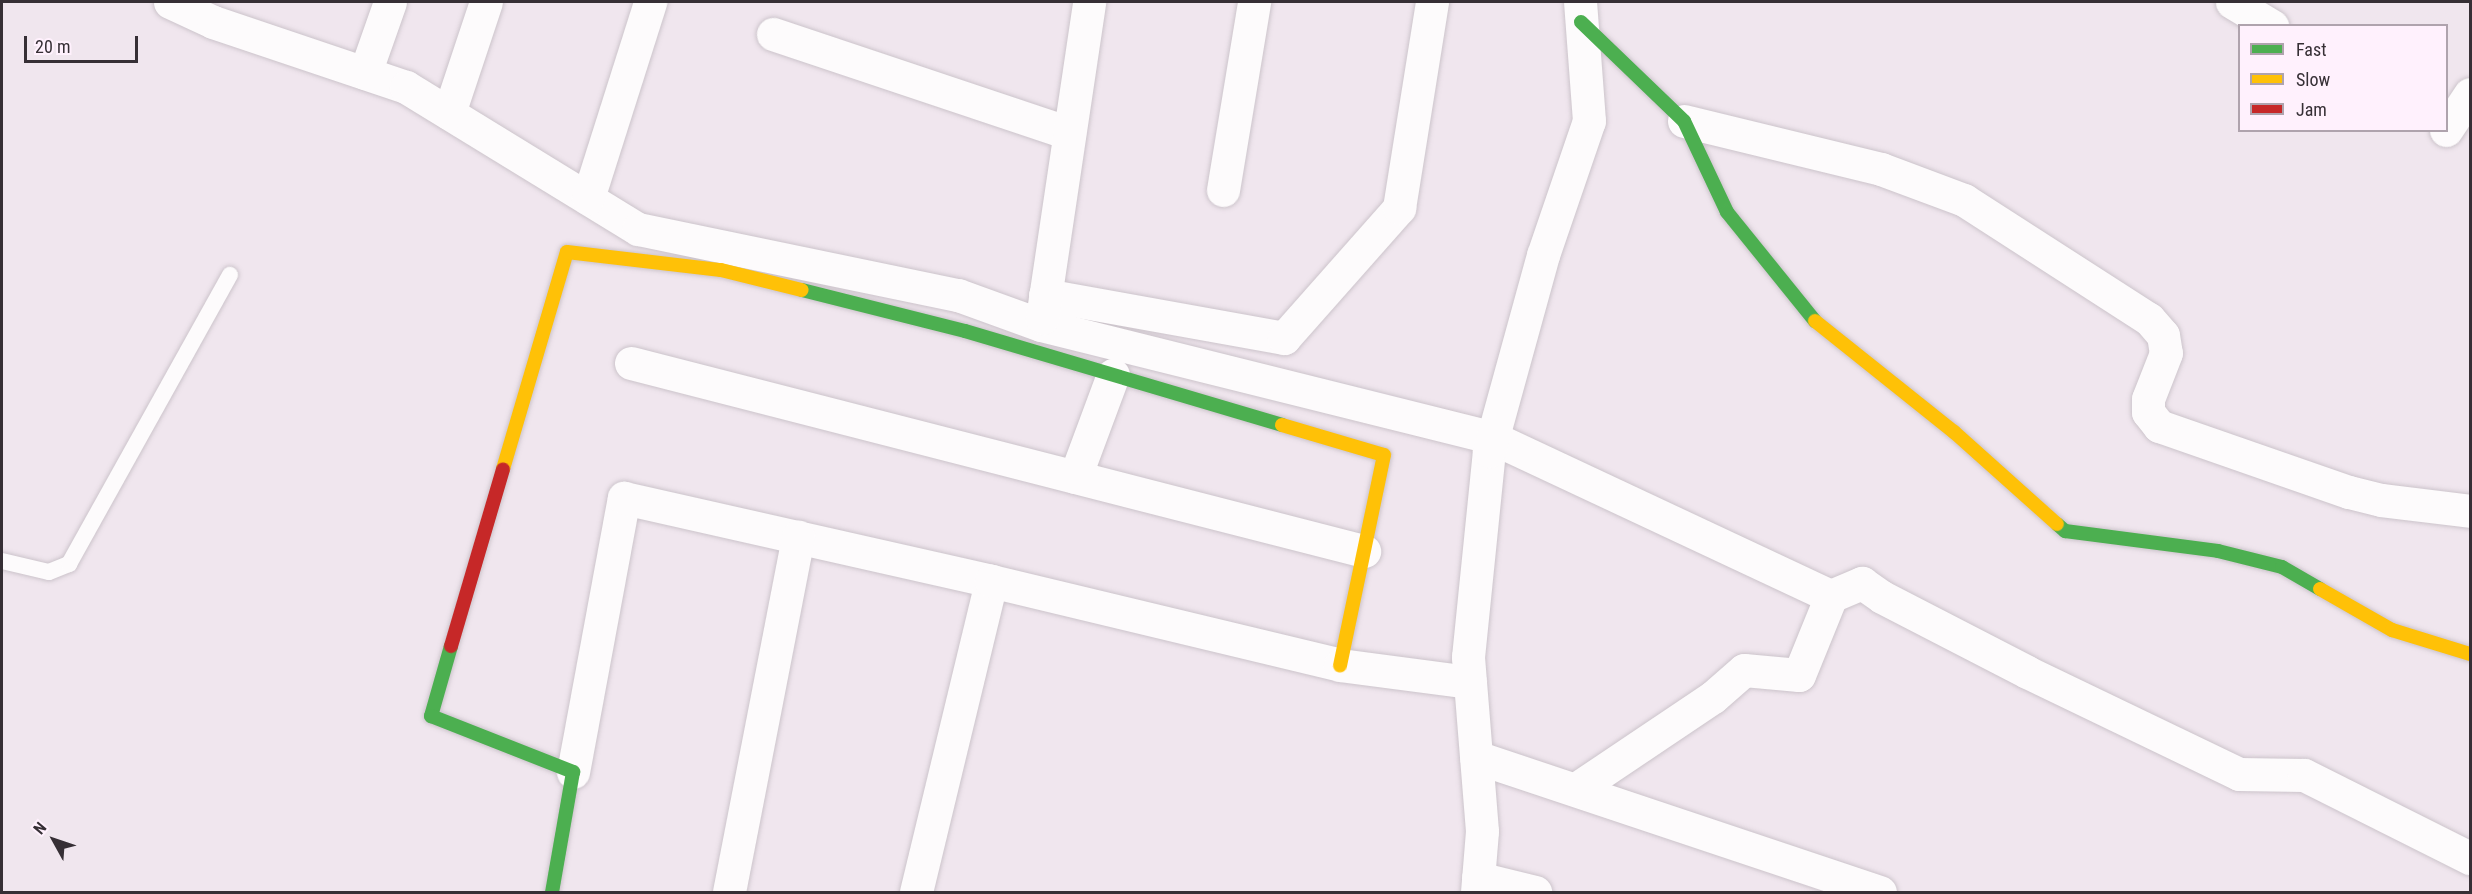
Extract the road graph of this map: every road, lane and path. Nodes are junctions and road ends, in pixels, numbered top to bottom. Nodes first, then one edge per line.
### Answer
1 (170, 2) edge
2 (390, 2) edge
3 (486, 2) edge
4 (650, 2) edge
5 (1089, 2) edge
6 (1254, 2) edge
7 (1432, 2) edge
8 (2232, 2) edge
9 (1581, 12) edge
10 (2269, 24) edge
11 (773, 34) dead end
12 (365, 73) junction
13 (2470, 94) edge
14 (449, 113) junction
15 (1684, 121) junction
16 (2448, 127) edge
17 (1069, 133) junction
18 (1223, 190) dead end
19 (588, 198) junction
20 (230, 275) dead end
21 (1043, 310) junction
22 (631, 363) dead end
23 (1113, 375) junction
24 (1493, 438) junction
25 (1075, 477) junction
26 (2470, 510) edge
27 (798, 537) junction
28 (1364, 551) junction
29 (2, 561) edge
30 (991, 581) junction
31 (1832, 596) junction
32 (2470, 654) edge
33 (1340, 665) junction
34 (1470, 682) junction
35 (1476, 758) junction
36 (573, 772) junction
37 (1576, 789) junction
38 (2470, 858) edge
39 (1478, 885) edge
40 (552, 892) edge
41 (729, 892) edge
42 (916, 892) edge
43 (1535, 892) edge
44 (1880, 892) edge

1 - 12 street
2 - 12 street
3 - 14 street
4 - 19 street
5 - 17 street
6 - 18 street
7 - 21 street
8 - 10 street
9 - 15 street
9 - 24 street
11 - 17 street
12 - 14 street
13 - 16 street
14 - 19 street
15 - 26 street
15 - 32 street
17 - 21 street
19 - 21 street
20 - 29 lane
21 - 24 street
22 - 25 street
23 - 25 street
23 - 28 street
23 - 36 street
24 - 31 street
24 - 34 street
25 - 28 street
27 - 30 street
27 - 36 street
27 - 41 street
28 - 33 street
30 - 33 street
30 - 42 street
31 - 37 street
31 - 38 street
33 - 34 street
34 - 35 street
35 - 37 street
35 - 39 street
36 - 40 street
37 - 44 street
39 - 43 street

